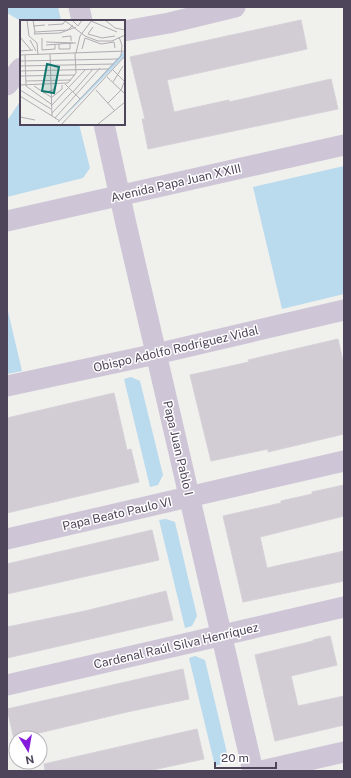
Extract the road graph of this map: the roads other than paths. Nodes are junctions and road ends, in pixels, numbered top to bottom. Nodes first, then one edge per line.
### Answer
1 (79, 7) edge
2 (235, 7) edge
3 (82, 20) edge
4 (125, 31) edge
5 (20, 69) edge
6 (7, 85) edge
7 (104, 125) edge
8 (344, 145) edge
9 (120, 196) junction
10 (7, 221) edge
11 (344, 310) edge
12 (156, 354) junction
13 (7, 386) edge
14 (344, 461) edge
15 (190, 497) junction
16 (7, 539) edge
17 (344, 607) edge
18 (222, 636) junction
19 (7, 685) edge
20 (344, 752) edge
21 (253, 771) edge
22 (261, 771) edge

1 - 3 street
2 - 4 street
5 - 6 street
7 - 9 street, Papa Juan Pablo I
8 - 9 street, Avenida Papa Juan XXIII
9 - 10 street, Avenida Papa Juan XXIII
9 - 12 street, Papa Juan Pablo I
11 - 12 street, Obispo Adolfo Rodríguez Vidal
12 - 13 street, Obispo Adolfo Rodríguez Vidal
12 - 15 street, Papa Juan Pablo I
14 - 15 street, Papa Beato Paulo VI
15 - 16 street, Papa Beato Paulo VI
15 - 18 street, Papa Juan Pablo I
17 - 18 street, Cardenal Raúl Silva Henríquez
18 - 19 street, Cardenal Raúl Silva Henríquez
18 - 21 street, Papa Juan Pablo I
20 - 22 street

